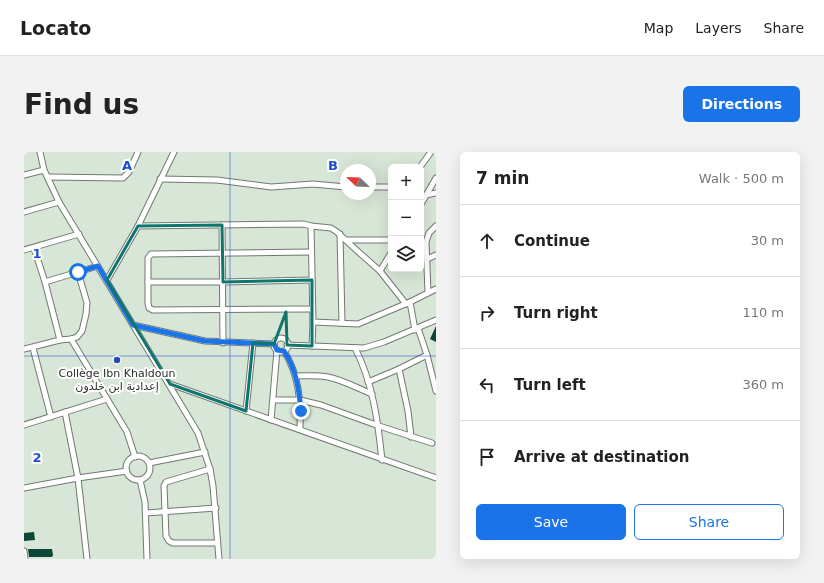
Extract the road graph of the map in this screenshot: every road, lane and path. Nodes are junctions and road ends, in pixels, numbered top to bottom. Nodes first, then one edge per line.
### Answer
1 (40, 152) edge
2 (138, 152) edge
3 (174, 152) edge
4 (431, 152) edge
5 (422, 164) edge
6 (44, 170) junction
7 (24, 175) edge
8 (48, 177) junction
9 (436, 178) edge
10 (160, 179) junction
11 (340, 186) edge
12 (376, 187) edge
13 (388, 187) edge
14 (436, 193) edge
15 (426, 195) junction
16 (423, 200) edge
17 (60, 202) junction
18 (24, 212) edge
19 (222, 225) junction
20 (138, 226) junction
21 (311, 226) junction
22 (436, 226) edge
23 (79, 234) junction
24 (340, 234) junction
25 (346, 240) junction
26 (388, 240) edge
27 (34, 248) junction
28 (24, 250) edge
29 (222, 252) junction
30 (311, 252) junction
31 (436, 255) edge
32 (388, 258) edge
33 (427, 259) junction
34 (98, 266) junction
35 (380, 271) junction
36 (78, 272) junction
37 (107, 280) junction
38 (312, 280) junction
39 (45, 282) junction
40 (148, 282) junction
41 (222, 282) junction
42 (436, 289) edge
43 (428, 292) junction
44 (408, 303) junction
45 (223, 309) junction
46 (312, 309) junction
47 (436, 320) edge
48 (313, 322) junction
49 (342, 323) junction
50 (133, 325) junction
51 (416, 329) junction
52 (71, 339) junction
53 (60, 340) junction
54 (223, 343) junction
55 (253, 343) junction
56 (274, 344) junction
57 (288, 346) junction
58 (312, 346) junction
59 (34, 348) junction
60 (355, 348) junction
61 (24, 349) edge
62 (277, 350) junction
63 (284, 351) junction
64 (427, 355) junction
65 (399, 369) junction
66 (296, 376) junction
67 (368, 382) junction
68 (170, 384) junction
69 (436, 391) edge
70 (372, 394) junction
71 (107, 399) junction
72 (274, 400) junction
73 (300, 400) junction
74 (246, 411) junction
75 (65, 412) junction
76 (51, 417) junction
77 (271, 420) junction
78 (24, 425) edge
79 (378, 426) junction
80 (300, 430) junction
81 (411, 436) junction
82 (432, 443) dead end
83 (205, 452) junction
84 (135, 457) junction
85 (382, 460) junction
86 (149, 463) junction
87 (210, 470) junction
88 (127, 471) junction
89 (78, 478) junction
90 (436, 478) edge
91 (140, 480) junction
92 (24, 488) edge
93 (216, 508) junction
94 (165, 511) junction
95 (146, 513) junction
96 (218, 543) junction
97 (24, 551) edge
98 (26, 559) edge
99 (87, 559) edge
100 (147, 559) edge
101 (219, 559) edge

1 - 6 street
2 - 8 street
3 - 10 street
4 - 5 street
6 - 7 street
6 - 8 street
8 - 17 street
9 - 15 street
10 - 11 street
10 - 20 street
12 - 13 street
14 - 15 street
15 - 16 street
17 - 18 street
17 - 23 street
19 - 20 street
19 - 21 street
19 - 29 street
20 - 37 street
21 - 24 street
21 - 30 street
22 - 33 street
23 - 27 street
23 - 34 street
24 - 25 street
24 - 49 street
25 - 26 street
25 - 35 street
27 - 28 street
27 - 39 street
29 - 30 street
29 - 40 street
29 - 41 street
30 - 38 street
31 - 33 street
32 - 35 street
33 - 43 street
34 - 36 street
34 - 37 street
35 - 44 street
36 - 39 street
36 - 52 street
37 - 50 street
38 - 41 street
38 - 46 street
39 - 53 street
40 - 41 street
40 - 45 street
41 - 45 street
42 - 43 street
43 - 44 street
44 - 49 street
44 - 51 street
45 - 46 street
45 - 54 street
46 - 48 street
47 - 51 street
48 - 49 street
48 - 58 street
50 - 54 street
50 - 68 street
51 - 60 street
51 - 64 street
52 - 53 street
52 - 71 street
53 - 59 street
54 - 55 street
55 - 56 street
55 - 74 street
56 - 57 street
56 - 62 street
57 - 58 street
57 - 63 street
58 - 60 street
59 - 61 street
59 - 76 street
60 - 67 street
62 - 63 street
62 - 72 street
63 - 66 street
64 - 65 street
64 - 69 street
65 - 67 street
65 - 81 street
66 - 70 street
66 - 73 street
67 - 70 street
68 - 74 street
68 - 83 street
70 - 79 street
71 - 75 street
71 - 84 street
72 - 73 street
72 - 77 street
73 - 79 street
73 - 80 street
74 - 77 street
75 - 76 street
75 - 89 street
76 - 78 street
77 - 80 street
79 - 81 street
79 - 85 street
80 - 85 street
81 - 82 street
83 - 86 street
83 - 87 street
84 - 86 street
84 - 88 street
85 - 90 street
86 - 91 street
87 - 93 street
87 - 94 street
88 - 89 street
88 - 91 street
89 - 92 street
89 - 99 street
91 - 95 street
93 - 94 street
93 - 96 street
94 - 95 street
94 - 96 street
95 - 100 street
96 - 101 street
97 - 98 street

